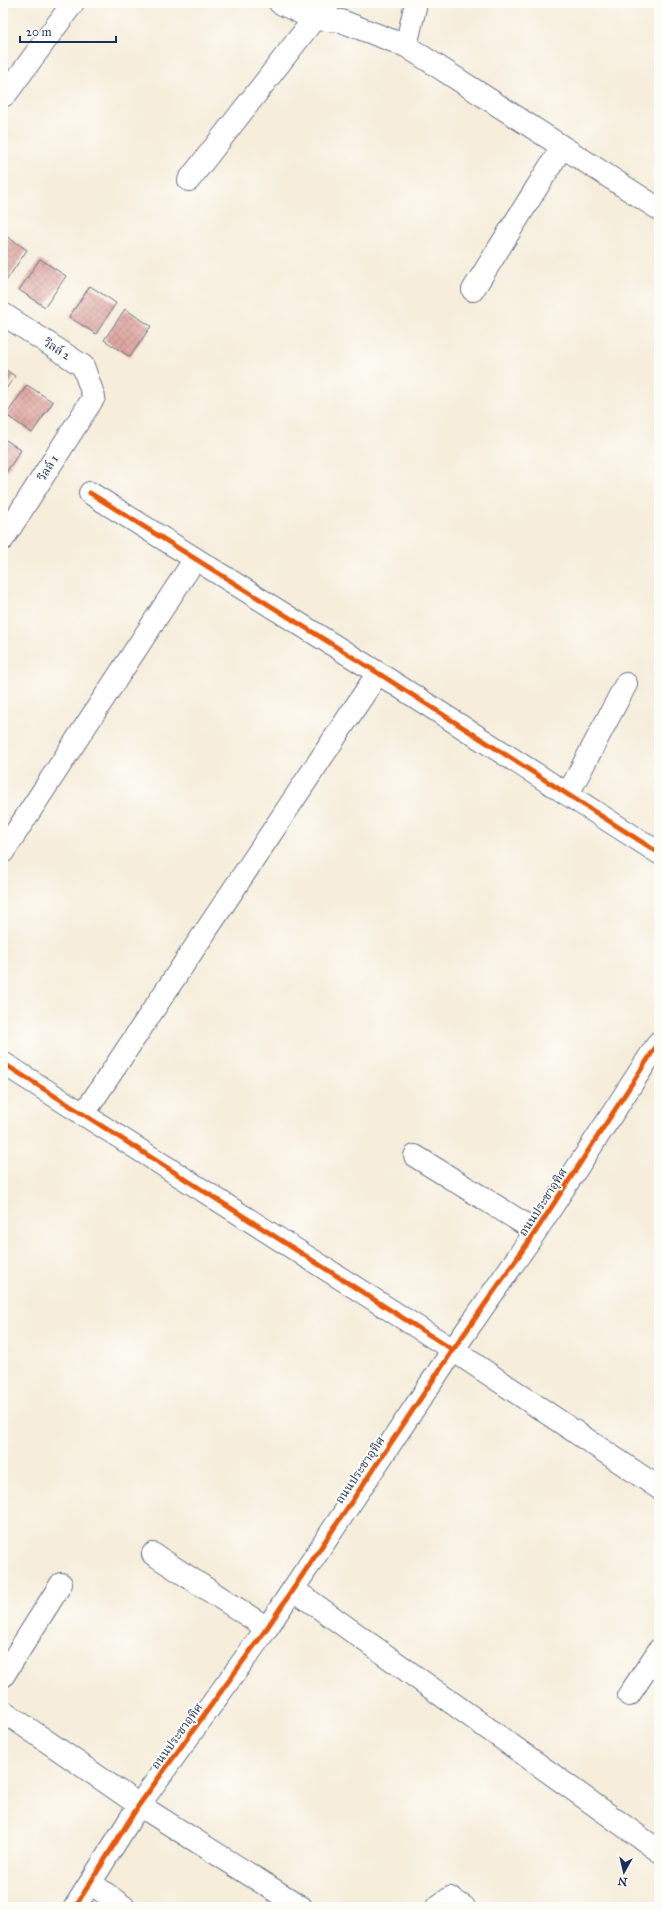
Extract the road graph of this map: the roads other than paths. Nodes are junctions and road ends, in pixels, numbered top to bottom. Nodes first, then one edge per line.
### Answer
1 (73, 3) edge
2 (280, 3) edge
3 (329, 3) edge
4 (416, 3) edge
5 (338, 12) edge
6 (314, 19) junction
7 (406, 46) junction
8 (3, 96) edge
9 (562, 147) junction
10 (189, 180) dead end
11 (659, 208) edge
12 (473, 290) dead end
13 (3, 314) edge
14 (94, 397) joint
15 (90, 493) dead end
16 (3, 539) edge
17 (195, 559) junction
18 (378, 673) junction
19 (626, 684) dead end
20 (568, 794) junction
21 (3, 852) edge
22 (659, 852) edge
23 (659, 1042) edge
24 (3, 1063) edge
25 (83, 1115) junction
26 (415, 1156) dead end
27 (536, 1231) junction
28 (453, 1350) junction
29 (657, 1482) edge
30 (153, 1554) dead end
31 (61, 1584) dead end
32 (293, 1589) junction
33 (267, 1628) junction
34 (659, 1650) edge
35 (3, 1676) edge
36 (629, 1695) dead end
37 (3, 1711) edge
38 (139, 1806) junction
39 (659, 1851) edge
40 (91, 1883) junction
41 (75, 1907) edge
42 (124, 1907) edge
43 (301, 1907) edge
44 (437, 1907) edge
45 (464, 1907) edge

1 - 8 street
2 - 6 street
3 - 6 street
4 - 7 street
5 - 6 street
5 - 7 street
6 - 10 street
7 - 9 street
9 - 11 street
9 - 12 street
13 - 14 street, วิลล์ 2
14 - 16 street, วิลล์ 1
15 - 17 street
17 - 18 street
17 - 21 street
18 - 20 street
18 - 25 street
19 - 20 street
20 - 22 street
23 - 27 street, ถนนประชาอุทิศ
24 - 25 street
25 - 28 street
26 - 27 street
27 - 28 street, ถนนประชาอุทิศ
28 - 29 street
28 - 32 street, ถนนประชาอุทิศ
30 - 33 street
31 - 35 street
32 - 33 street, ถนนประชาอุทิศ
32 - 39 street
33 - 38 street, ถนนประชาอุทิศ
34 - 36 street
37 - 38 street
38 - 40 street, ถนนประชาอุทิศ
38 - 43 street
40 - 41 street, ถนนประชาอุทิศ
40 - 42 street
44 - 45 street

